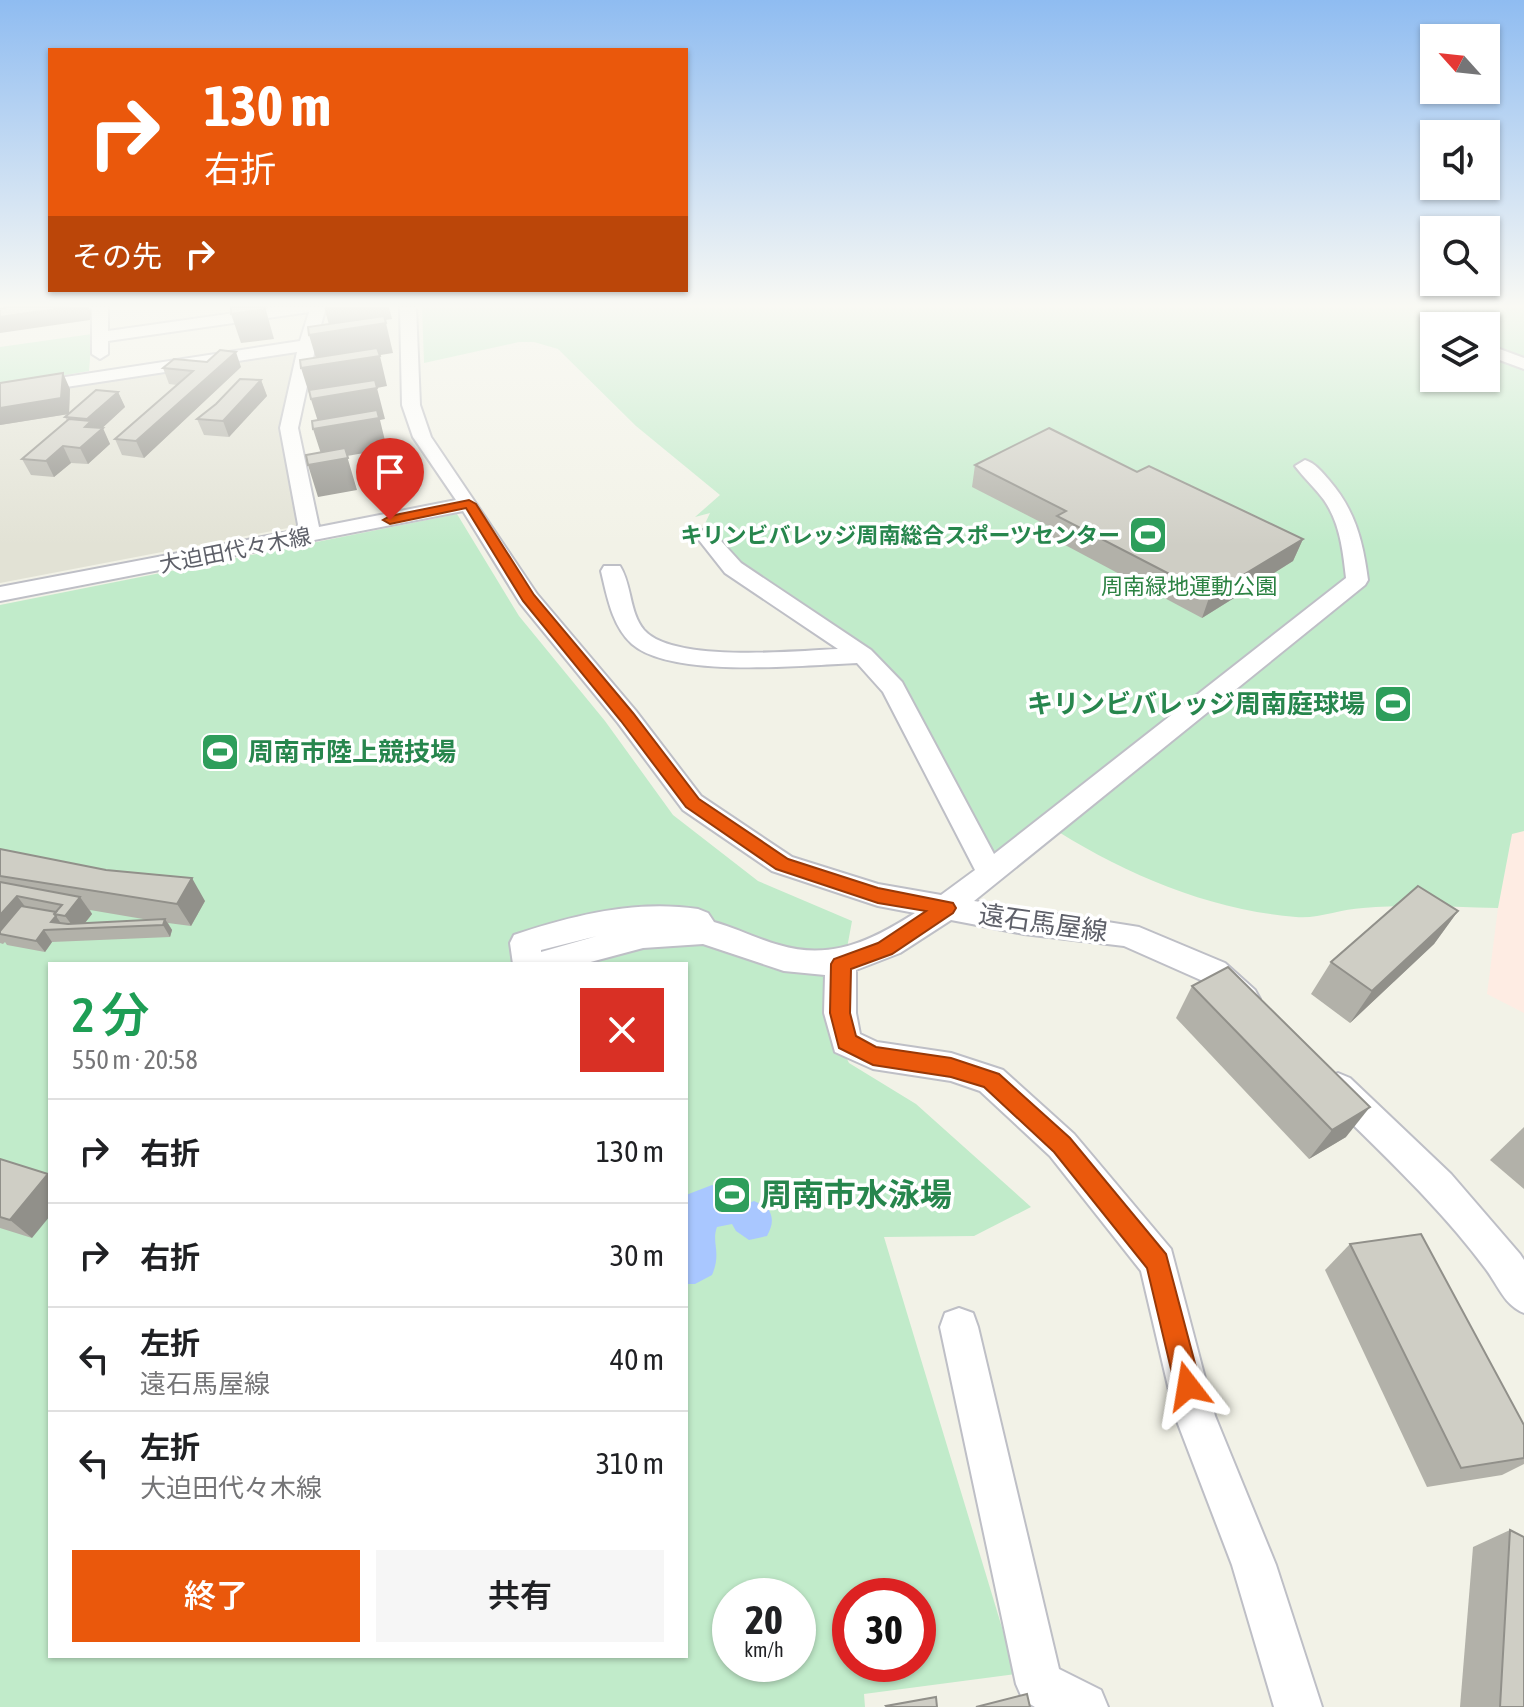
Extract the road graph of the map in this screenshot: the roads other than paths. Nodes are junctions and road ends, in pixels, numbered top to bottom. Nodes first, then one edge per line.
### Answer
1 (36, 387) edge
2 (296, 387) edge
3 (409, 387) edge
4 (0, 392) edge
5 (1305, 466) dead end
6 (469, 504) junction
7 (310, 535) junction
8 (705, 535) dead end
9 (612, 571) dead end
10 (0, 594) edge
11 (863, 655) junction
12 (990, 872) junction
13 (946, 908) junction
14 (704, 932) junction
15 (528, 962) edge
16 (550, 962) edge
17 (841, 964) junction
18 (1268, 1020) edge
19 (1321, 1071) edge
20 (1524, 1294) edge
21 (959, 1327) dead end
22 (1084, 1707) edge
23 (1298, 1707) edge

1 - 4 street
2 - 7 street
3 - 6 street, 遠石馬屋線
5 - 12 street
6 - 7 street, 大迫田代々木線
6 - 13 street, 遠石馬屋線
7 - 10 street, 大迫田代々木線
8 - 11 street
9 - 11 street
11 - 12 street
12 - 13 street
13 - 17 street
13 - 18 street, 遠石馬屋線
14 - 15 street
14 - 16 street
14 - 17 street
17 - 23 street
19 - 20 street
21 - 22 street

